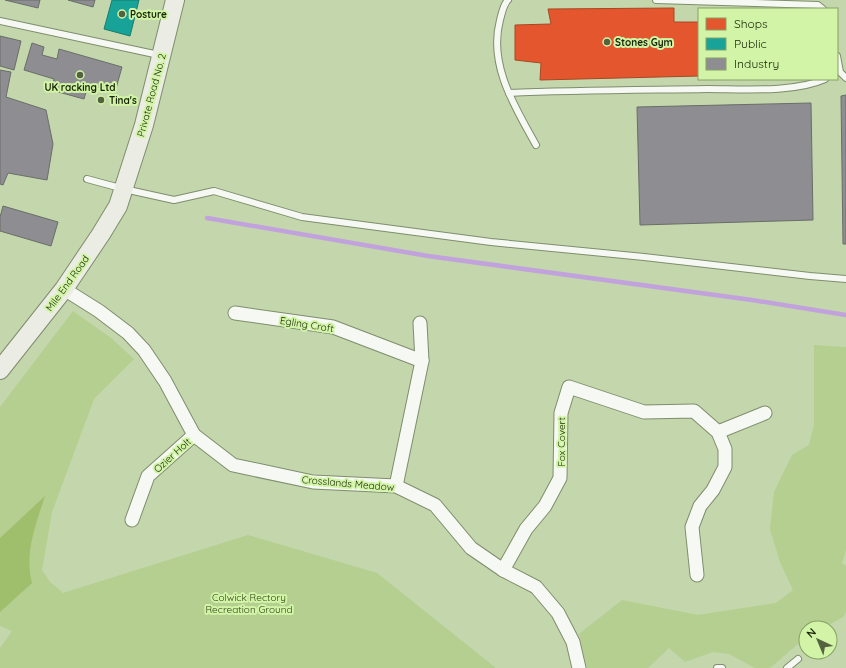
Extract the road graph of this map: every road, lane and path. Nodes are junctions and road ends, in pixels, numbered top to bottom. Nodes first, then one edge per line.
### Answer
1 (175, 0) edge
2 (508, 0) edge
3 (656, 0) edge
4 (821, 8) edge
5 (0, 21) edge
6 (161, 56) junction
7 (839, 73) edge
8 (846, 78) edge
9 (823, 80) edge
10 (509, 93) junction
11 (536, 145) dead end
12 (87, 179) dead end
13 (124, 189) junction
14 (846, 279) edge
15 (64, 290) junction
16 (235, 313) dead end
17 (420, 323) dead end
18 (422, 361) junction
19 (0, 370) edge
20 (765, 413) dead end
21 (718, 432) junction
22 (194, 435) junction
23 (396, 486) junction
24 (132, 520) dead end
25 (503, 570) junction
26 (697, 574) dead end
27 (798, 659) dead end
28 (579, 668) edge
29 (717, 668) edge
30 (722, 668) edge
31 (787, 668) edge

1 - 6 street, Private Road No. 2
2 - 10 lane
3 - 4 lane
5 - 6 lane
6 - 13 street, Private Road No. 2
7 - 8 lane
9 - 10 lane
10 - 11 lane
12 - 13 lane
13 - 14 lane
13 - 15 street, Mile End Road
15 - 19 street, Mile End Road
15 - 22 street, Crosslands Meadow
16 - 18 street, Egling Croft
17 - 18 street
18 - 23 street
20 - 21 street
21 - 25 street, Fox Covert
21 - 26 street, Fox Covert
22 - 23 street, Crosslands Meadow
22 - 24 street, Ozier Holt
23 - 25 street, Crosslands Meadow
25 - 28 street, Crosslands Meadow
27 - 31 lane
29 - 30 lane

